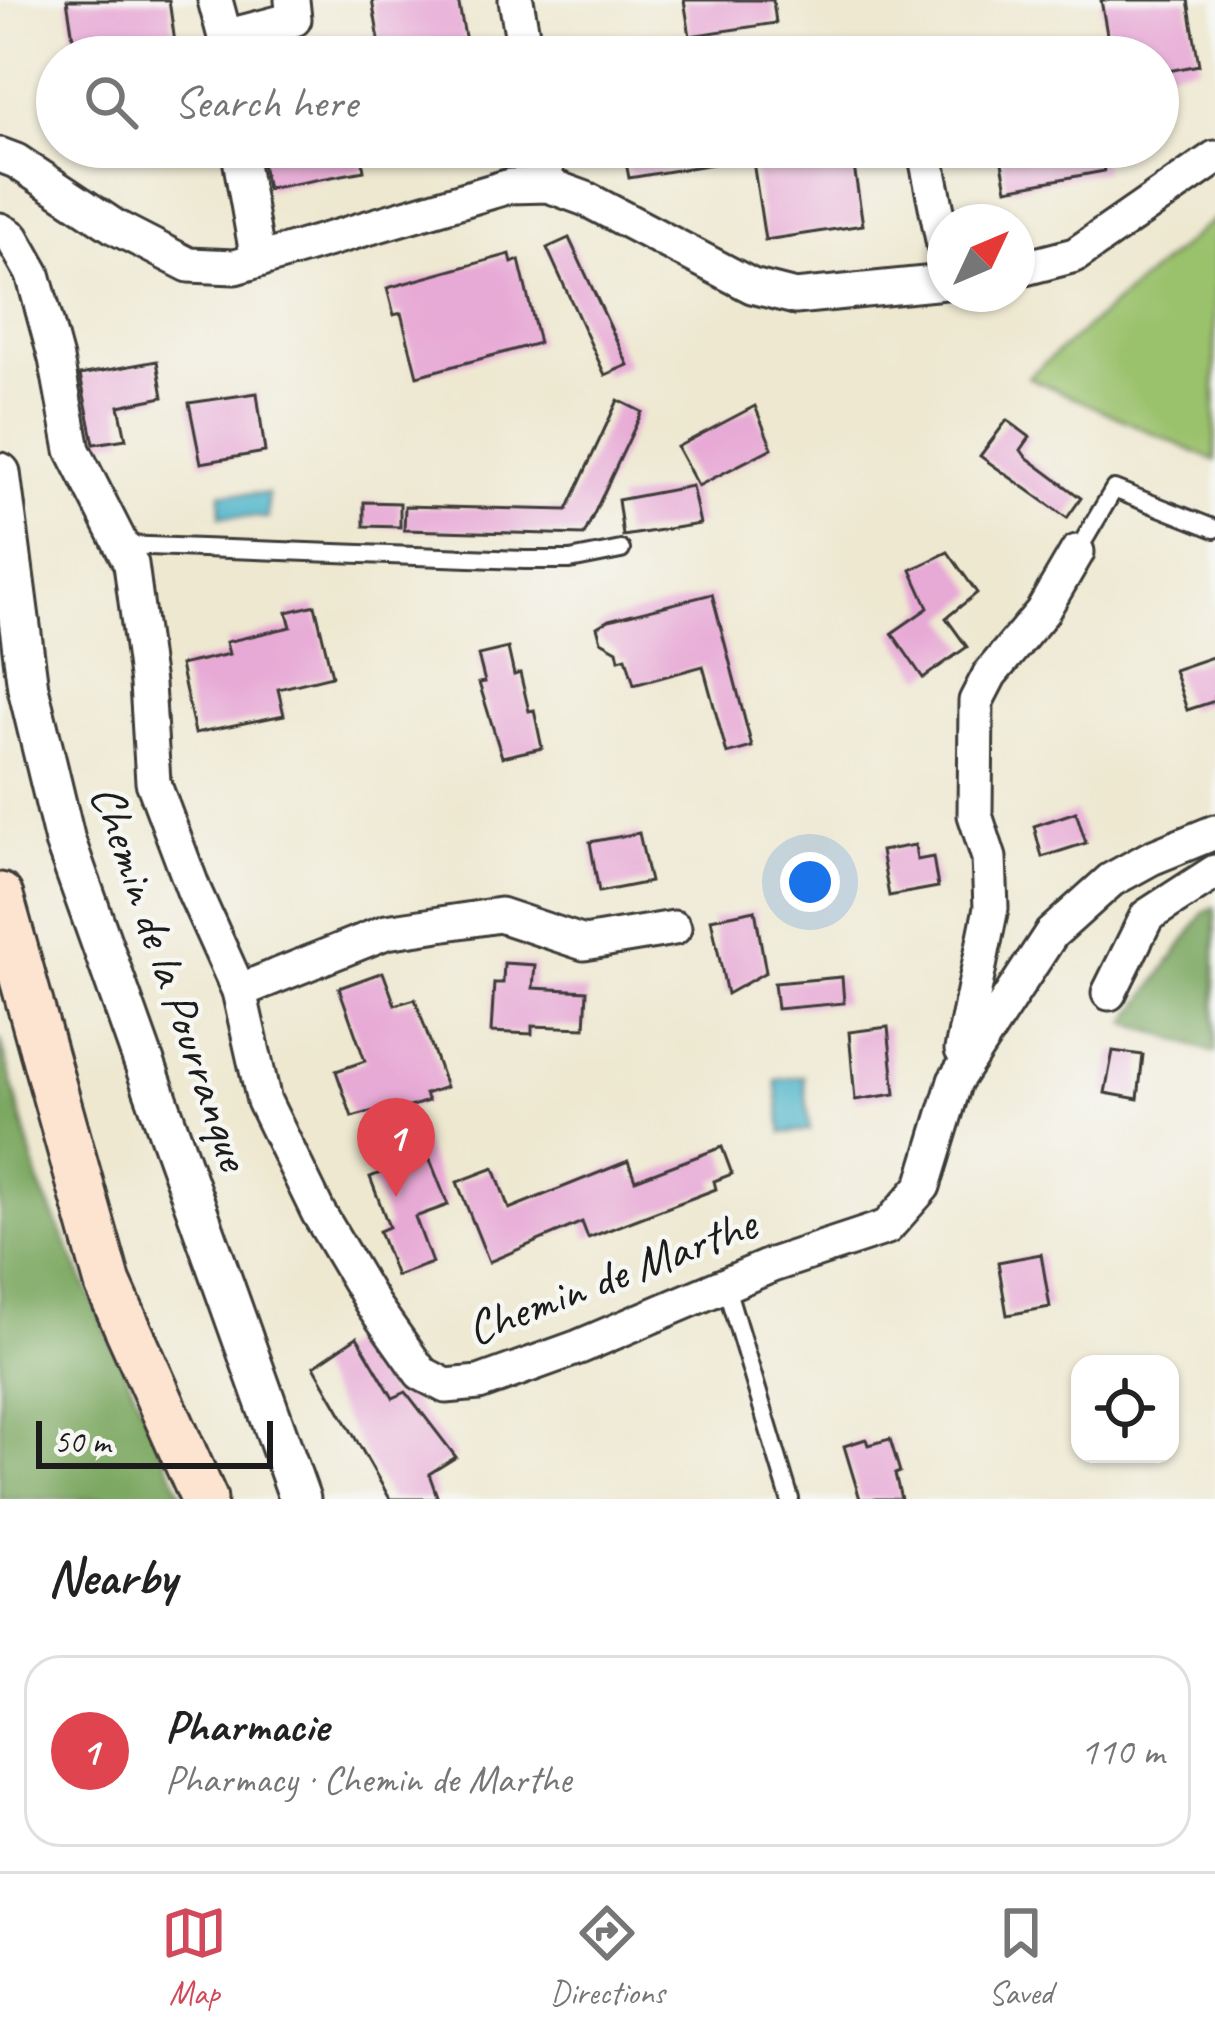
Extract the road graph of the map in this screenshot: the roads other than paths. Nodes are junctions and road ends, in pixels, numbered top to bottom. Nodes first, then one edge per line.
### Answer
1 (215, 0) edge
2 (292, 0) edge
3 (516, 0) edge
4 (223, 36) edge
5 (253, 36) edge
6 (522, 36) edge
7 (0, 155) edge
8 (1215, 158) edge
9 (242, 168) edge
10 (545, 168) edge
11 (928, 168) edge
12 (548, 185) junction
13 (936, 204) edge
14 (0, 230) edge
15 (258, 260) junction
16 (1035, 265) edge
17 (927, 284) edge
18 (0, 473) edge
19 (1215, 529) edge
20 (121, 545) junction
21 (621, 550) dead end
22 (1077, 552) joint
23 (1215, 832) edge
24 (1215, 872) edge
25 (0, 896) edge
26 (674, 928) dead end
27 (239, 991) junction
28 (1109, 993) dead end
29 (955, 1081) junction
30 (73, 1162) junction
31 (725, 1284) junction
32 (204, 1499) edge
33 (227, 1499) edge
34 (300, 1499) edge
35 (790, 1499) edge

1 - 4 street
2 - 5 street
3 - 6 street
7 - 15 street
8 - 16 street
9 - 15 street
10 - 12 street
11 - 13 street
12 - 15 street
12 - 17 street
14 - 20 street, Chemin de Marthe
18 - 34 street, Chemin de la Pourranque
19 - 22 lane
20 - 21 lane
20 - 27 street, Chemin de Marthe
22 - 29 street
23 - 29 street, Chemin de Marthe
24 - 28 street
25 - 30 main road
26 - 27 street
27 - 31 street, Chemin de Marthe
29 - 31 street, Chemin de Marthe
30 - 32 main road
30 - 33 main road
31 - 35 lane

